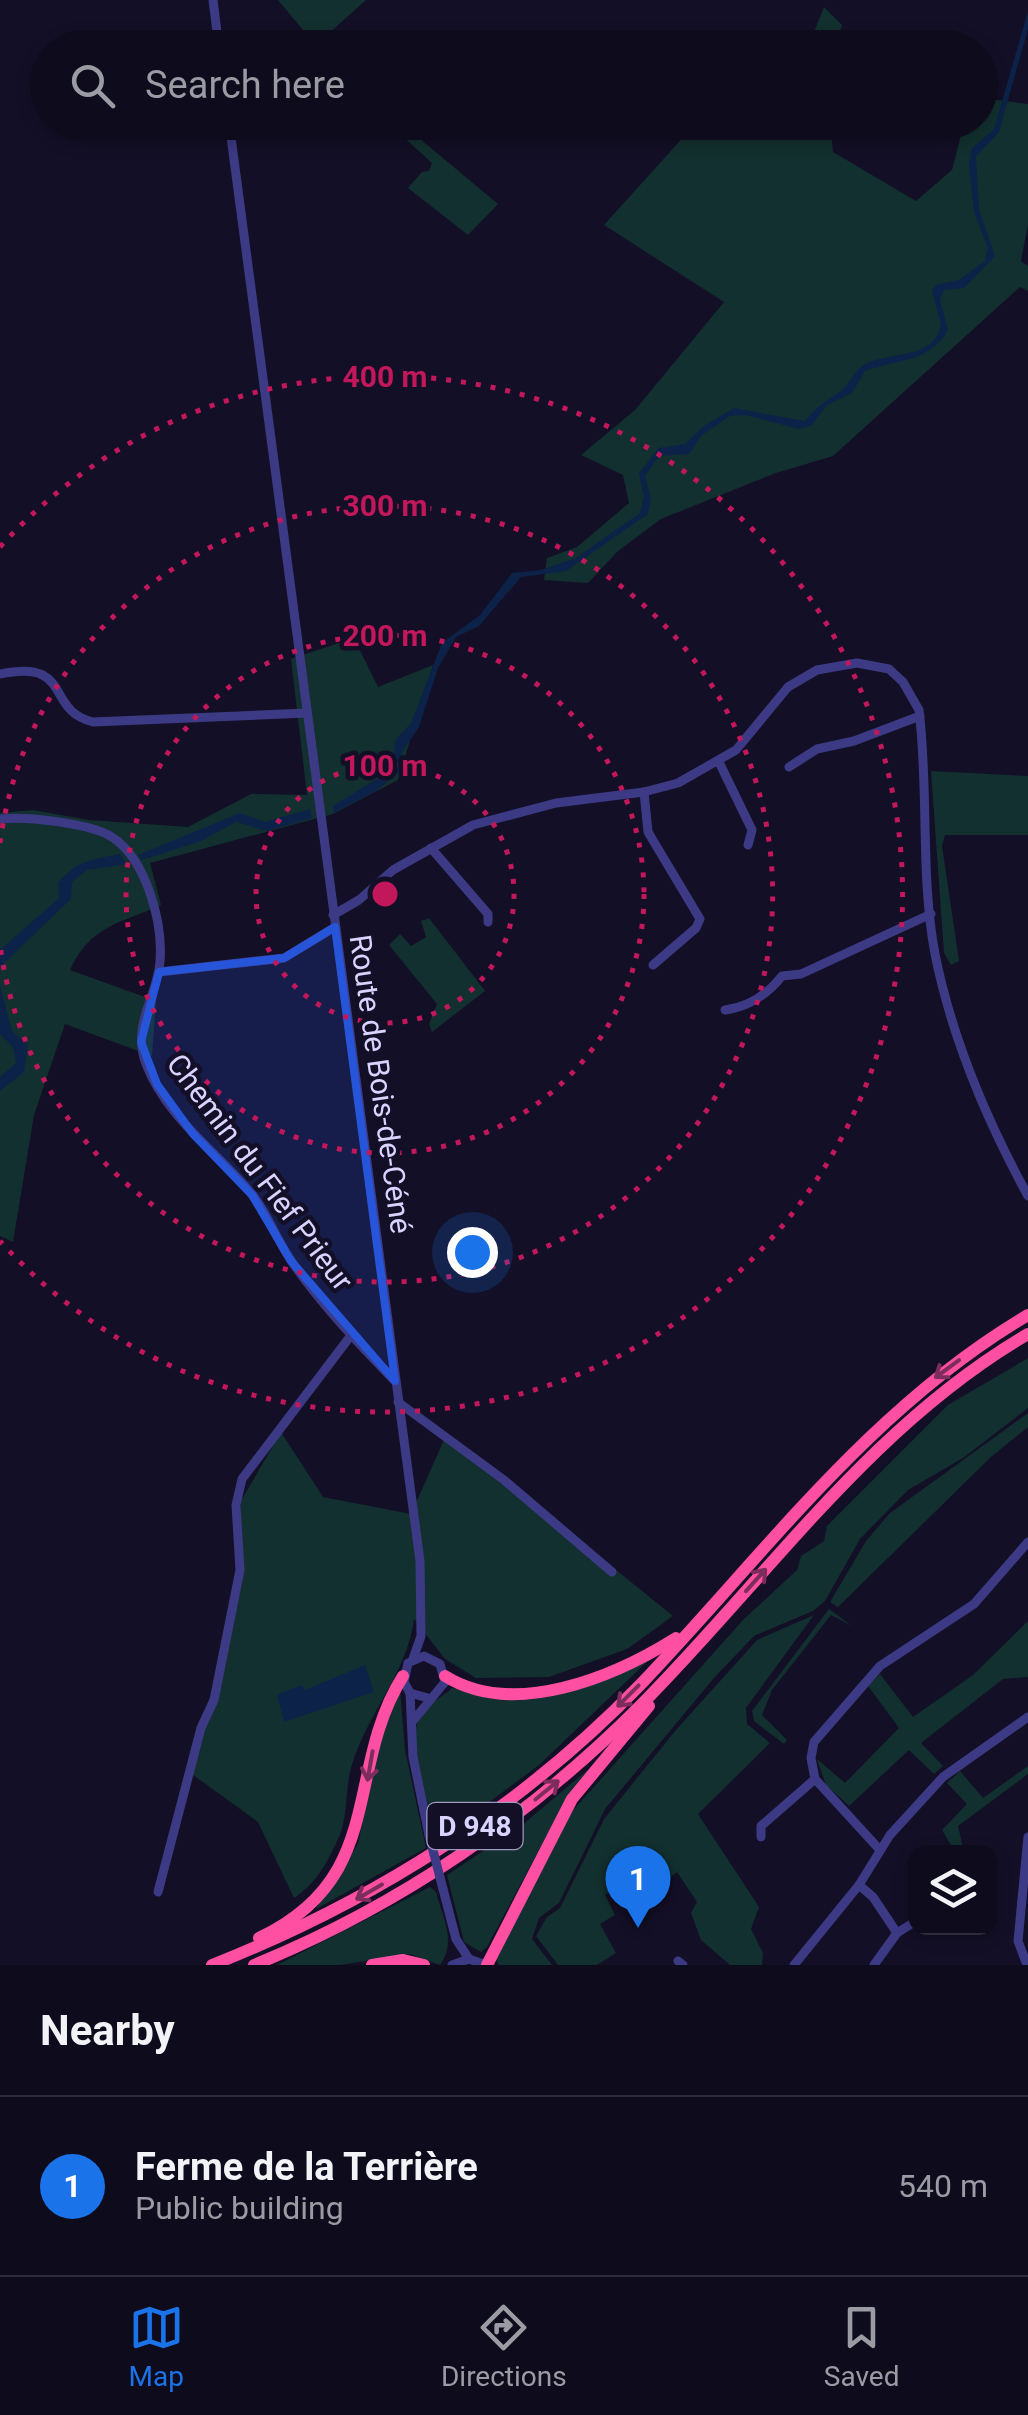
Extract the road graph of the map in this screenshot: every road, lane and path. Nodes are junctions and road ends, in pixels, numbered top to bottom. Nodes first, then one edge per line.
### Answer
1 (213, 0) edge
2 (217, 30) edge
3 (231, 140) edge
4 (0, 674) edge
5 (306, 713) junction
6 (920, 716) junction
7 (719, 762) junction
8 (789, 767) dead end
9 (644, 792) junction
10 (0, 819) edge
11 (748, 844) dead end
12 (431, 848) junction
13 (931, 914) junction
14 (333, 915) junction
15 (488, 922) dead end
16 (335, 927) junction
17 (653, 965) dead end
18 (159, 972) junction
19 (725, 1010) dead end
20 (1028, 1196) edge
21 (1028, 1316) edge
22 (352, 1334) junction
23 (1028, 1334) edge
24 (395, 1381) junction
25 (398, 1402) junction
26 (1028, 1542) edge
27 (612, 1572) dead end
28 (695, 1625) junction
29 (421, 1636) junction
30 (691, 1652) junction
31 (429, 1656) junction
32 (413, 1659) junction
33 (403, 1676) junction
34 (445, 1676) junction
35 (410, 1693) junction
36 (428, 1698) junction
37 (1028, 1717) edge
38 (412, 1722) junction
39 (816, 1779) junction
40 (1028, 1837) edge
41 (761, 1838) dead end
42 (880, 1850) junction
43 (1025, 1876) edge
44 (859, 1885) junction
45 (158, 1892) dead end
46 (908, 1926) edge
47 (897, 1933) junction
48 (456, 1939) junction
49 (469, 1959) junction
50 (211, 1965) edge
51 (254, 1965) edge
52 (372, 1965) edge
53 (424, 1965) edge
54 (452, 1965) edge
55 (487, 1965) edge
56 (794, 1965) edge
57 (874, 1965) edge
58 (1027, 1965) edge

1 - 2 street
3 - 5 street, Route de Bois-de-Céné
4 - 5 street
5 - 14 street, Route de Bois-de-Céné
6 - 7 street
6 - 8 street
6 - 13 street
7 - 9 street
7 - 11 street
9 - 12 street
9 - 17 street
10 - 18 street, Chemin du Fief Prieur
12 - 14 street
12 - 15 street
13 - 19 street
13 - 20 street
14 - 16 street, Route de Bois-de-Céné
16 - 18 street
16 - 24 street, Route de Bois-de-Céné
18 - 22 street, Chemin du Fief Prieur
21 -> 28 highway, D 948
22 - 24 street, Chemin du Fief Prieur
22 - 45 street
30 -> 23 highway, D 948
24 - 25 street, Route de Bois-de-Céné
25 - 27 street
25 - 29 street, Route de Bois-de-Céné
26 - 39 street
28 - 34 highway
28 -> 50 highway, D 948
29 - 31 street
29 - 32 street
51 -> 30 highway, D 948
30 - 55 highway
31 - 32 street
31 - 34 street
32 - 33 street
33 - 35 street
33 -> 50 highway
34 - 36 street
35 - 36 street
35 - 38 street
36 - 38 street
37 - 42 street
38 - 48 street, bridge
39 - 41 street
39 - 42 street
40 - 43 street
42 - 44 street
43 - 58 street
44 - 47 street
44 - 56 street
46 - 47 street
47 - 57 street
48 - 49 street
48 - 54 street
49 - 54 street
49 - 55 street
52 - 53 highway

